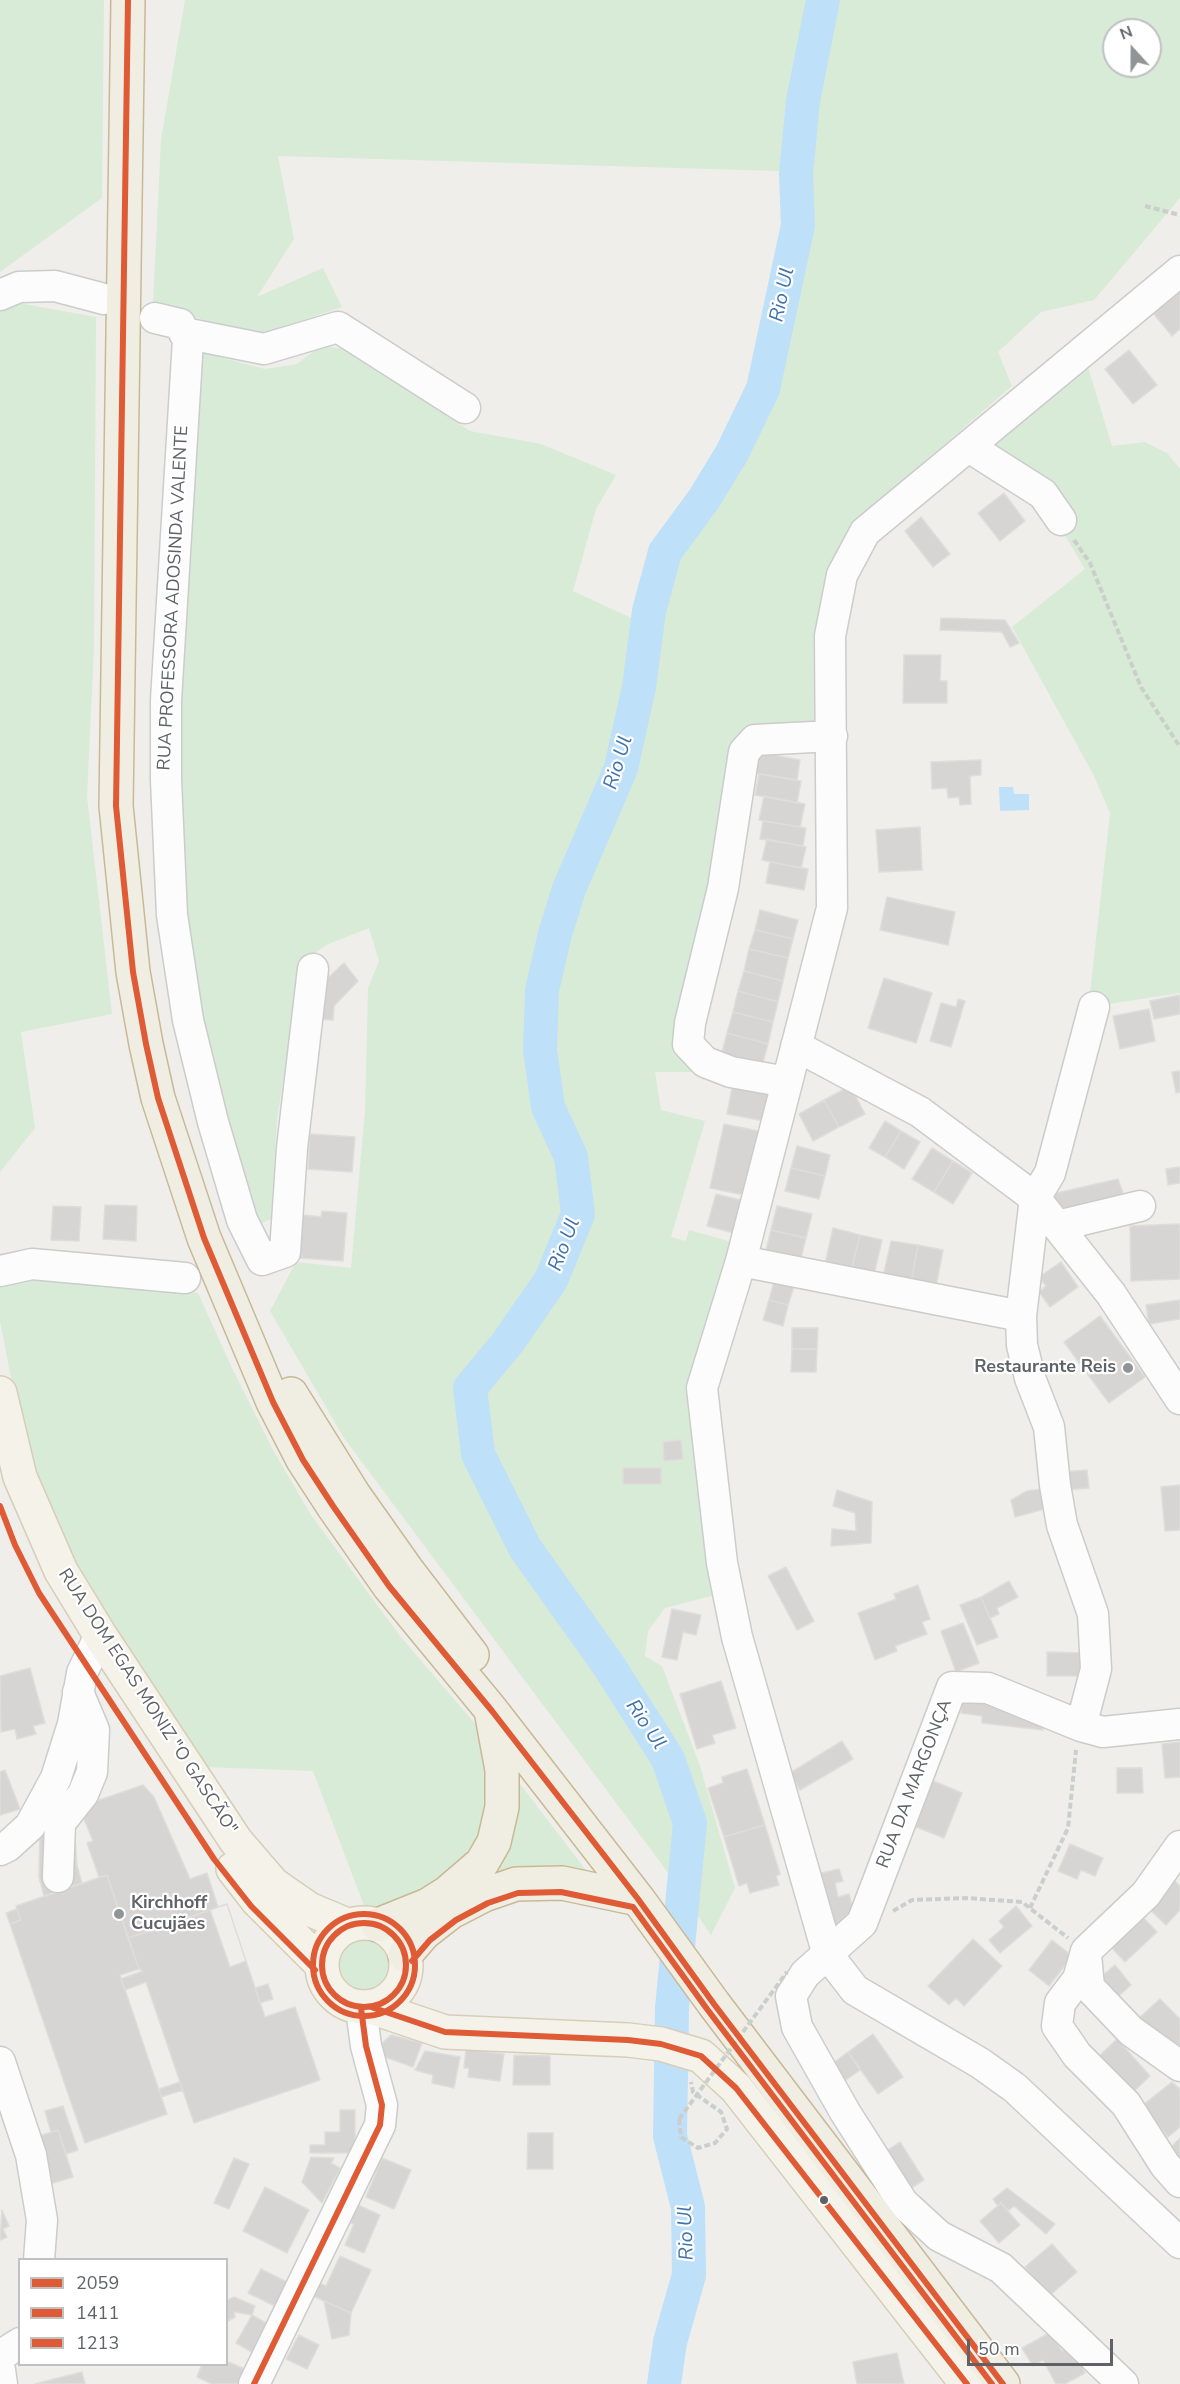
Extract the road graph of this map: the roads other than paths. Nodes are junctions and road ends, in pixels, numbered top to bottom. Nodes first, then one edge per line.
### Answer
1 (128, 0) edge
2 (141, 0) edge
3 (1180, 271) edge
4 (0, 295) edge
5 (104, 299) dead end
6 (155, 318) dead end
7 (184, 333) junction
8 (465, 408) dead end
9 (969, 447) junction
10 (1062, 520) road end
11 (832, 736) junction
12 (313, 969) dead end
13 (1094, 1007) dead end
14 (796, 1046) junction
15 (787, 1082) junction
16 (1035, 1198) junction
17 (1140, 1206) dead end
18 (1057, 1226) junction
19 (741, 1261) junction
20 (0, 1271) edge
21 (185, 1278) dead end
22 (1021, 1316) junction
23 (0, 1393) edge
24 (1180, 1400) edge
25 (0, 1481) edge
26 (94, 1644) junction
27 (78, 1692) junction
28 (492, 1711) junction
29 (1180, 1724) edge
30 (1081, 1726) junction
31 (1180, 1846) edge
32 (0, 1850) edge
33 (58, 1877) dead end
34 (645, 1895) junction
35 (363, 1926) junction
36 (1086, 1951) junction
37 (828, 1955) junction
38 (321, 1965) junction
39 (404, 1968) junction
40 (720, 1999) junction
41 (366, 2007) junction
42 (427, 2027) junction
43 (0, 2062) edge
44 (1180, 2066) edge
45 (1180, 2182) edge
46 (1180, 2243) edge
47 (39, 2258) edge
48 (18, 2344) edge
49 (0, 2356) edge
50 (0, 2370) edge
51 (2, 2384) edge
52 (254, 2384) edge
53 (968, 2384) edge
54 (1003, 2384) edge
55 (1018, 2384) edge
56 (1123, 2384) edge

1 - 28 highway
2 - 34 highway
3 - 9 street
4 - 5 street
6 - 7 street
7 - 8 street
7 - 12 street, RUA PROFESSORA ADOSINDA VALENTE
9 - 10 street
9 - 11 street
11 - 14 street
11 - 15 street
13 - 16 street
14 - 15 street
14 - 16 street
15 - 19 street
16 - 18 street
16 - 22 street
17 - 18 street
18 - 24 street
19 - 22 street
19 - 37 street
20 - 21 street
22 - 30 street
23 - 26 main road, RUA DOM EGAS MONIZ "O GASCÃO"
25 - 26 main road, RUA DOM EGAS MONIZ "O GASCÃO"
26 - 27 street
26 - 35 main road, RUA DOM EGAS MONIZ "O GASCÃO"
26 - 38 main road, RUA DOM EGAS MONIZ "O GASCÃO"
27 - 32 street
27 - 33 street
28 - 34 highway
28 - 35 highway
29 - 30 street, RUA DA MARGONÇA
30 - 37 street, RUA DA MARGONÇA
31 - 36 street
34 - 39 highway
34 - 40 highway
35 - 38 main road
35 - 39 main road
36 - 44 street
36 - 45 street
37 - 46 street
37 - 56 street, RUA DA MARGONÇA
38 - 41 main road
39 - 41 main road
39 - 42 main road
40 - 54 highway
40 - 55 highway
41 - 42 main road
41 - 52 street
42 - 53 main road
43 - 47 street
48 - 49 street
50 - 51 street

